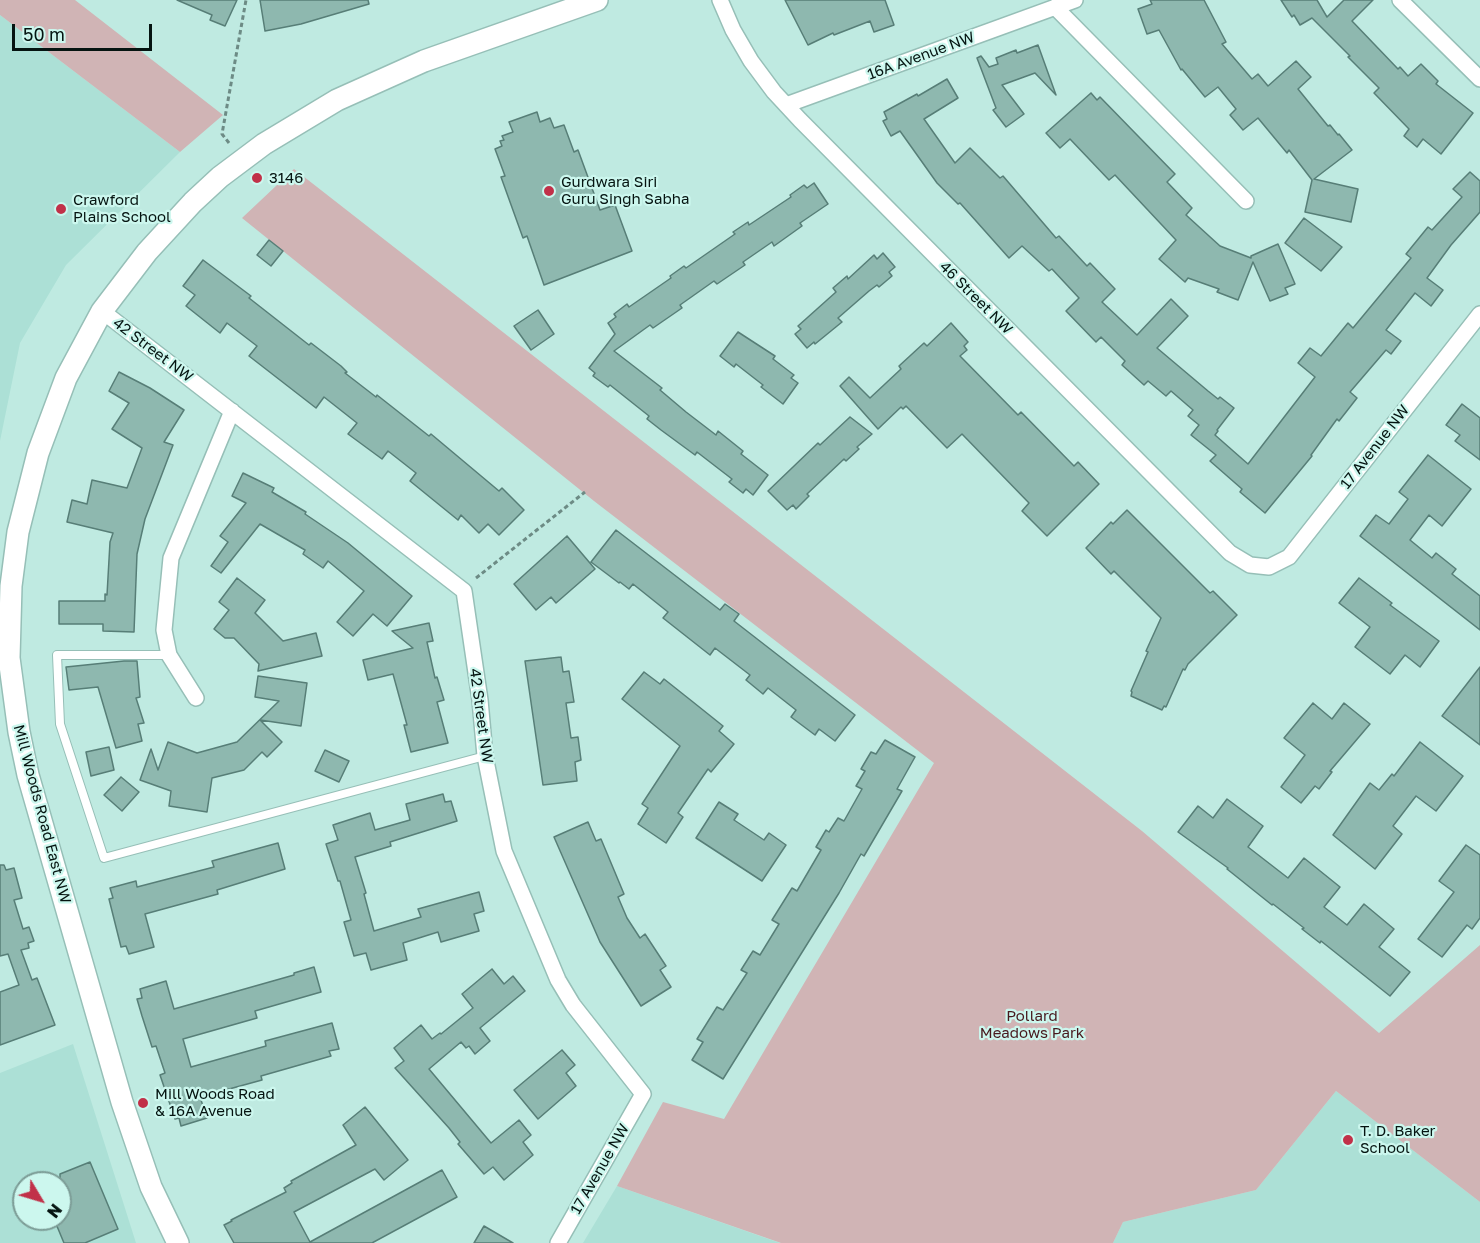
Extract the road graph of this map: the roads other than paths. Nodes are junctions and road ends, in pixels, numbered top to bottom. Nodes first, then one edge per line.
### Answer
1 (597, 0) edge
2 (720, 0) edge
3 (1075, 0) edge
4 (1401, 0) edge
5 (1056, 7) junction
6 (1480, 79) edge
7 (786, 105) junction
8 (1246, 201) dead end
9 (102, 311) junction
10 (1480, 314) edge
11 (232, 411) junction
12 (1261, 567) joint
13 (169, 655) junction
14 (196, 698) dead end
15 (485, 756) junction
16 (643, 1094) joint
17 (178, 1243) edge
18 (558, 1243) edge

1 - 9 street, Mill Woods Road East NW
2 - 7 street, 46 Street NW
3 - 5 street, 16A Avenue NW
4 - 6 street
5 - 7 street, 16A Avenue NW
5 - 8 street
7 - 12 street, 46 Street NW
9 - 11 street, 42 Street NW
9 - 17 street, Mill Woods Road East NW
10 - 12 street, 17 Avenue NW
11 - 13 street
11 - 15 street, 42 Street NW
13 - 14 street
13 - 15 lane
15 - 16 street, 42 Street NW
16 - 18 street, 17 Avenue NW

